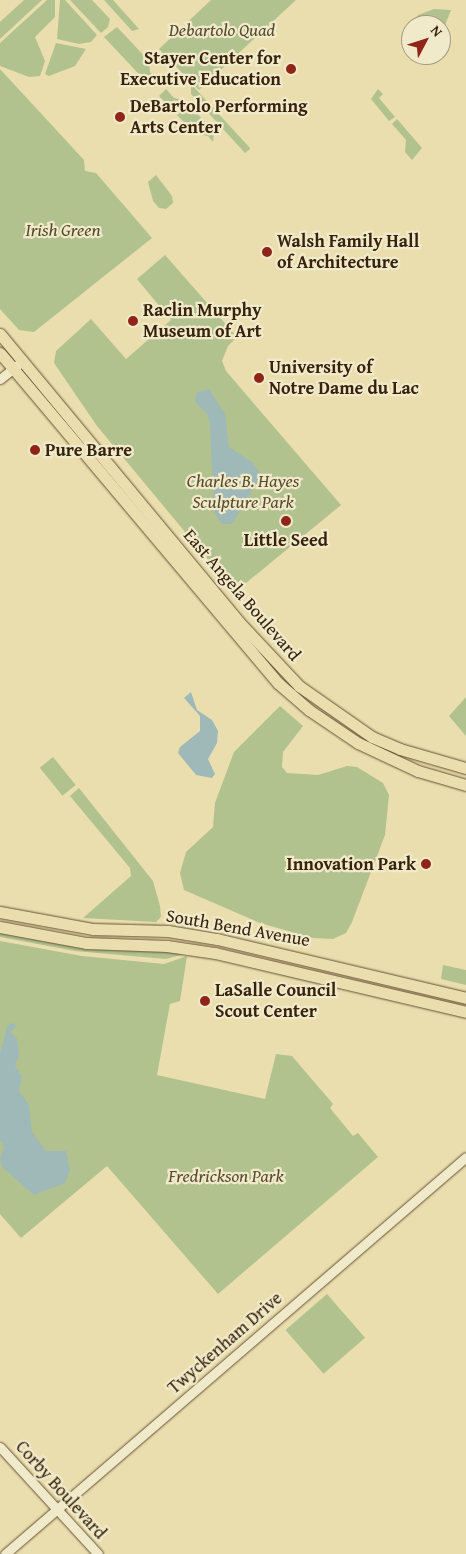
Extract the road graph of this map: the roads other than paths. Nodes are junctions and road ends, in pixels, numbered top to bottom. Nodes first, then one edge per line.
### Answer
1 (0, 334) edge
2 (0, 353) edge
3 (22, 361) junction
4 (12, 368) junction
5 (0, 379) edge
6 (466, 768) edge
7 (466, 786) edge
8 (0, 912) edge
9 (0, 927) edge
10 (466, 998) edge
11 (466, 1012) edge
12 (466, 1157) edge
13 (0, 1447) edge
14 (55, 1510) junction
15 (6, 1554) edge
16 (98, 1554) edge

1 - 3 main road, East Angela Boulevard
2 - 4 main road, East Angela Boulevard
3 - 4 street
3 - 6 main road, East Angela Boulevard
4 - 5 street
4 - 7 main road, East Angela Boulevard
8 - 10 main road, South Bend Avenue
9 - 11 main road, South Bend Avenue
12 - 14 street, Twyckenham Drive
13 - 14 street, Corby Boulevard
14 - 15 street, Twyckenham Drive
14 - 16 street, Corby Boulevard

